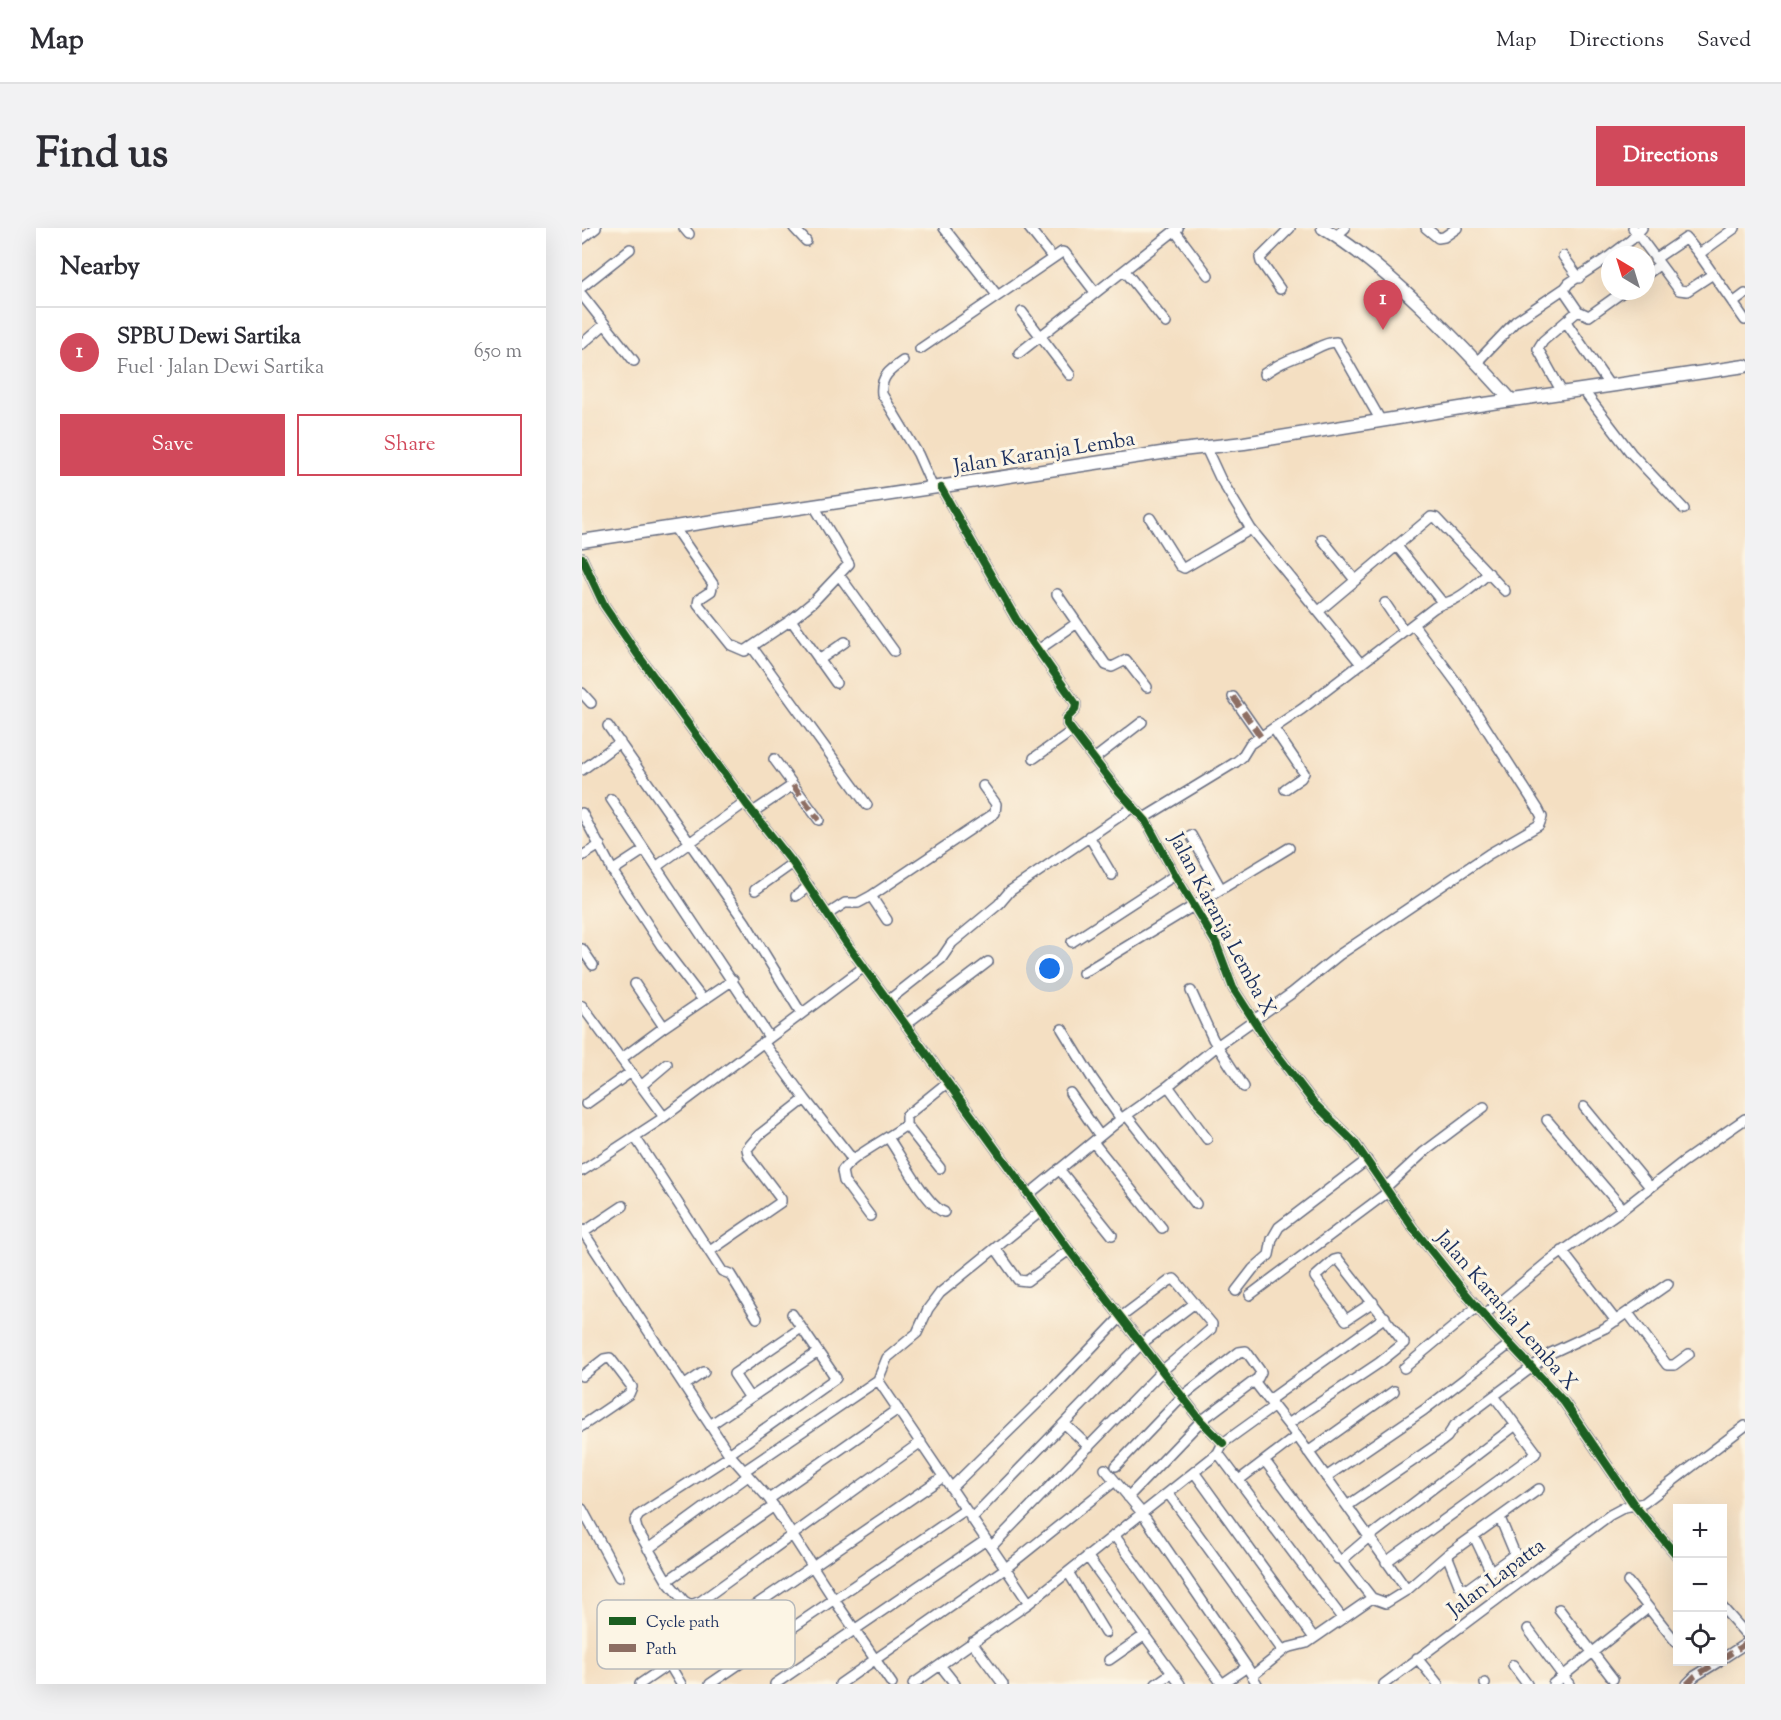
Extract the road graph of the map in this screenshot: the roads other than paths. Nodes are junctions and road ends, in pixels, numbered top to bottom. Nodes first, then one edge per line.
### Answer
1 (596, 228) edge
2 (794, 228) edge
3 (944, 228) edge
4 (1029, 228) edge
5 (1290, 228) edge
6 (1426, 228) edge
7 (1457, 228) edge
8 (1735, 228) edge
9 (1176, 230) edge
10 (1332, 230) edge
11 (1638, 230) edge
12 (582, 239) edge
13 (806, 241) dead end
14 (1620, 246) edge
15 (630, 249) dead end
16 (1699, 254) junction
17 (1563, 256) dead end
18 (1052, 257) junction
19 (1601, 262) edge
20 (1657, 262) junction
21 (1655, 264) edge
22 (1125, 271) junction
23 (1713, 274) junction
24 (1208, 275) dead end
25 (1579, 278) junction
26 (582, 287) edge
27 (1565, 288) junction
28 (1280, 289) dead end
29 (1095, 292) junction
30 (997, 294) junction
31 (1745, 294) edge
32 (582, 295) edge
33 (1612, 300) edge
34 (1733, 303) junction
35 (1578, 311) junction
36 (1022, 312) dead end
37 (1745, 320) edge
38 (1566, 322) junction
39 (1166, 323) dead end
40 (605, 324) junction
41 (1040, 336) junction
42 (582, 344) edge
43 (920, 349) dead end
44 (1018, 353) dead end
45 (634, 361) dead end
46 (903, 361) dead end
47 (1477, 362) junction
48 (1745, 366) edge
49 (1264, 374) dead end
50 (1070, 375) dead end
51 (1493, 380) junction
52 (1610, 386) junction
53 (1583, 390) junction
54 (1563, 394) junction
55 (1511, 400) junction
56 (1485, 404) junction
57 (1381, 421) junction
58 (1206, 448) junction
59 (937, 488) junction
60 (814, 506) junction
61 (1684, 509) dead end
62 (1150, 518) dead end
63 (674, 527) junction
64 (1251, 529) junction
65 (1322, 539) dead end
66 (582, 541) edge
67 (1396, 545) junction
68 (582, 558) edge
69 (1489, 573) junction
70 (838, 576) junction
71 (1355, 580) junction
72 (1505, 591) dead end
73 (1057, 594) dead end
74 (1442, 602) junction
75 (1385, 603) dead end
76 (1319, 611) junction
77 (791, 620) junction
78 (1077, 623) junction
79 (1413, 624) junction
80 (1404, 631) junction
81 (845, 642) dead end
82 (752, 647) junction
83 (1038, 650) junction
84 (894, 651) dead end
85 (819, 660) junction
86 (1361, 664) junction
87 (836, 683) dead end
88 (1147, 687) dead end
89 (582, 693) edge
90 (1233, 697) dead end
91 (591, 703) dead end
92 (1142, 722) dead end
93 (608, 726) dead end
94 (1274, 729) junction
95 (1072, 730) junction
96 (1261, 737) junction
97 (620, 742) junction
98 (1034, 758) dead end
99 (774, 759) dead end
100 (1094, 759) junction
101 (582, 770) edge
102 (793, 785) junction
103 (984, 786) dead end
104 (1285, 789) dead end
105 (611, 799) dead end
106 (746, 802) junction
107 (867, 805) dead end
108 (1133, 807) junction
109 (753, 812) junction
110 (582, 813) edge
111 (1144, 818) junction
112 (819, 820) dead end
113 (1191, 835) dead end
114 (1089, 836) junction
115 (690, 843) junction
116 (600, 845) junction
117 (1289, 848) dead end
118 (644, 850) junction
119 (582, 856) edge
120 (793, 863) junction
121 (656, 867) junction
122 (612, 871) junction
123 (1112, 875) dead end
124 (1175, 875) junction
125 (809, 886) junction
126 (1221, 889) junction
127 (755, 890) dead end
128 (796, 896) dead end
129 (871, 896) junction
130 (1193, 906) junction
131 (828, 914) junction
132 (887, 920) dead end
133 (1072, 942) dead end
134 (582, 949) edge
135 (988, 962) dead end
136 (593, 965) dead end
137 (864, 967) junction
138 (1083, 974) dead end
139 (733, 980) junction
140 (635, 984) dead end
141 (1191, 991) dead end
142 (703, 1000) junction
143 (889, 1000) junction
144 (582, 1006) edge
145 (801, 1013) junction
146 (1252, 1020) junction
147 (906, 1024) junction
148 (664, 1027) junction
149 (1062, 1029) dead end
150 (766, 1040) junction
151 (1217, 1046) junction
152 (621, 1059) junction
153 (667, 1064) dead end
154 (631, 1072) junction
155 (948, 1082) junction
156 (641, 1086) junction
157 (1168, 1086) junction
158 (1244, 1087) dead end
159 (1070, 1093) dead end
160 (804, 1099) junction
161 (586, 1104) dead end
162 (1484, 1107) dead end
163 (1584, 1107) dead end
164 (664, 1117) junction
165 (1124, 1117) junction
166 (1745, 1119) edge
167 (1547, 1120) dead end
168 (906, 1125) junction
169 (635, 1137) junction
170 (889, 1138) junction
171 (1097, 1139) junction
172 (1207, 1139) dead end
173 (854, 1158) junction
174 (1367, 1160) junction
175 (940, 1168) dead end
176 (1059, 1169) junction
177 (582, 1171) edge
178 (1650, 1187) junction
179 (1387, 1190) junction
180 (1028, 1195) junction
181 (1196, 1204) dead end
182 (623, 1206) dead end
183 (1623, 1209) junction
184 (1041, 1211) junction
185 (944, 1212) dead end
186 (870, 1216) dead end
187 (1162, 1228) dead end
188 (583, 1231) edge
189 (1112, 1235) dead end
190 (996, 1249) junction
191 (1069, 1250) junction
192 (710, 1251) junction
193 (1562, 1251) junction
194 (1668, 1284) dead end
195 (1236, 1291) dead end
196 (1250, 1295) dead end
197 (1373, 1302) junction
198 (1195, 1303) junction
199 (1481, 1311) junction
200 (1628, 1313) junction
201 (792, 1314) dead end
202 (1121, 1317) junction
203 (1385, 1317) junction
204 (757, 1318) dead end
205 (1616, 1321) junction
206 (801, 1328) junction
207 (1142, 1344) junction
208 (1510, 1344) junction
209 (818, 1352) junction
210 (1689, 1354) dead end
211 (1532, 1367) junction
212 (1404, 1368) dead end
213 (1162, 1370) junction
214 (704, 1372) dead end
215 (582, 1376) edge
216 (878, 1380) junction
217 (1254, 1381) junction
218 (685, 1385) junction
219 (1394, 1391) dead end
220 (1183, 1396) junction
221 (1494, 1396) junction
222 (750, 1398) junction
223 (1272, 1405) junction
224 (898, 1409) junction
225 (1201, 1421) junction
226 (1065, 1424) junction
227 (1288, 1424) junction
228 (710, 1425) junction
229 (1516, 1425) junction
230 (582, 1426) edge
231 (1745, 1426) edge
232 (1297, 1436) junction
233 (921, 1442) junction
234 (1223, 1443) junction
235 (1089, 1447) junction
236 (1308, 1452) junction
237 (1218, 1453) junction
238 (729, 1455) junction
239 (1265, 1461) junction
240 (1116, 1466) dead end
241 (1105, 1469) dead end
242 (1194, 1472) junction
243 (746, 1474) junction
244 (1326, 1476) junction
245 (943, 1477) junction
246 (1239, 1480) junction
247 (1115, 1481) junction
248 (951, 1488) junction
249 (1539, 1489) dead end
250 (1168, 1493) junction
251 (1128, 1497) junction
252 (771, 1502) junction
253 (1347, 1506) junction
254 (1635, 1506) junction
255 (582, 1509) edge
256 (965, 1509) junction
257 (1142, 1513) junction
258 (1500, 1518) junction
259 (971, 1519) junction
260 (791, 1535) junction
261 (1114, 1535) junction
262 (1474, 1536) junction
263 (1369, 1537) junction
264 (988, 1543) junction
265 (648, 1549) junction
266 (1673, 1552) edge
267 (1447, 1555) junction
268 (1088, 1556) junction
269 (1342, 1560) junction
270 (1386, 1562) junction
271 (813, 1566) junction
272 (1006, 1568) junction
273 (1068, 1572) junction
274 (1491, 1572) junction
275 (619, 1577) dead end
276 (668, 1581) junction
277 (1628, 1582) dead end
278 (1407, 1590) junction
279 (833, 1598) junction
280 (1372, 1598) junction
281 (683, 1600) edge
282 (702, 1600) edge
283 (763, 1600) edge
284 (1029, 1604) junction
285 (1648, 1608) junction
286 (1559, 1609) dead end
287 (1727, 1612) edge
288 (1342, 1618) junction
289 (795, 1625) edge
290 (854, 1629) junction
291 (1528, 1629) dead end
292 (1105, 1633) dead end
293 (1745, 1633) edge
294 (1144, 1635) junction
295 (1314, 1638) junction
296 (1673, 1638) edge
297 (972, 1642) junction
298 (1745, 1644) edge
299 (1283, 1651) junction
300 (1594, 1652) junction
301 (1727, 1656) edge
302 (1417, 1659) junction
303 (875, 1660) junction
304 (1109, 1660) dead end
305 (940, 1665) junction
306 (1514, 1665) dead end
307 (1711, 1666) edge
308 (1247, 1667) junction
309 (662, 1669) edge
310 (672, 1669) edge
311 (731, 1669) edge
312 (1172, 1673) junction
313 (1613, 1679) dead end
314 (1254, 1680) edge
315 (1566, 1680) edge
316 (640, 1684) edge
317 (681, 1684) edge
318 (710, 1684) edge
319 (775, 1684) edge
320 (840, 1684) edge
321 (892, 1684) edge
322 (913, 1684) edge
323 (955, 1684) edge
324 (1003, 1684) edge
325 (1156, 1684) edge
326 (1180, 1684) edge
327 (1222, 1684) edge
328 (1384, 1684) edge
329 (1438, 1684) edge
330 (1527, 1684) edge
331 (1553, 1684) edge
332 (1687, 1684) edge

1 - 12 street
2 - 13 street
3 - 30 street
4 - 18 street
5 - 28 street
6 - 7 street
8 - 16 street
9 - 22 street
9 - 24 street
10 - 47 main road
11 - 14 street
11 - 20 street
15 - 26 street
16 - 20 street
16 - 23 street
17 - 25 street
18 - 29 street
18 - 30 street
19 - 25 street
20 - 21 street
20 - 23 street
22 - 29 street
22 - 39 street
23 - 34 street
25 - 27 street
27 - 35 street
27 - 47 street
29 - 41 street
30 - 43 street
31 - 34 street
32 - 40 street
33 - 35 street
34 - 37 street
35 - 38 street
36 - 41 street
38 - 52 street
38 - 54 street
40 - 42 street
40 - 45 street
41 - 44 street
41 - 50 street
46 - 59 street
47 - 51 main road
48 - 52 main road, Jalan Karanja Lemba
49 - 57 street
51 - 55 main road
51 - 56 main road
52 - 53 main road, Jalan Karanja Lemba
53 - 54 main road, Jalan Karanja Lemba
53 - 61 street
54 - 55 main road, Jalan Karanja Lemba
55 - 56 main road, Jalan Karanja Lemba
56 - 57 main road, Jalan Karanja Lemba
57 - 58 main road, Jalan Karanja Lemba
58 - 59 main road, Jalan Karanja Lemba
58 - 64 street
59 - 60 main road, Jalan Karanja Lemba
59 - 83 street
60 - 63 main road, Jalan Karanja Lemba
60 - 70 street
62 - 64 street
63 - 66 main road, Jalan Karanja Lemba
63 - 82 street
64 - 76 street
65 - 71 street
67 - 69 street
67 - 71 street
67 - 74 street
68 - 106 street
69 - 72 street
69 - 74 street
70 - 77 street
70 - 84 street
71 - 76 street
73 - 78 street
74 - 79 street
75 - 80 street
76 - 86 street
77 - 82 street
77 - 85 street
78 - 83 street
78 - 88 street
79 - 80 street
79 - 146 street
80 - 86 street
81 - 85 street
82 - 107 street
83 - 95 street
85 - 87 street
86 - 94 street
89 - 91 street
90 - 96 street
92 - 100 street
93 - 97 street
94 - 96 street
94 - 104 street
95 - 98 street
95 - 100 street, Jalan Karanja Lemba X
96 - 111 street
97 - 101 street
97 - 115 street
99 - 102 street
100 - 108 street, Jalan Karanja Lemba X
102 - 109 street
102 - 112 street
103 - 129 street
105 - 118 street
106 - 109 street
106 - 115 street
108 - 111 street, Jalan Karanja Lemba X
108 - 114 street
109 - 120 street
110 - 116 street
111 - 124 street, Jalan Karanja Lemba X
113 - 126 street
114 - 123 street
114 - 143 street
115 - 121 street
115 - 145 street
116 - 119 street
116 - 122 street
117 - 126 street
118 - 121 street
118 - 122 street
120 - 125 street
120 - 127 street
121 - 139 street
122 - 142 street
124 - 130 street, Jalan Karanja Lemba X
124 - 133 street
125 - 128 street
125 - 131 street
126 - 130 street
129 - 131 street
129 - 132 street
130 - 138 street
130 - 146 street, Jalan Karanja Lemba X
131 - 137 street
134 - 136 street
135 - 147 street
137 - 143 street
137 - 145 street
139 - 142 street
139 - 150 street
140 - 148 street
141 - 151 street
142 - 148 street
143 - 147 street
144 - 152 street
145 - 150 street
146 - 151 street
146 - 174 street, Jalan Karanja Lemba X
147 - 155 street
148 - 152 street
149 - 165 street
150 - 160 street
150 - 164 street
151 - 157 street
151 - 158 street
152 - 154 street
153 - 156 street
154 - 156 street
154 - 161 street
155 - 168 street
155 - 180 street
156 - 164 street
157 - 165 street
157 - 172 street
159 - 171 street
160 - 173 street
160 - 192 street
162 - 179 street
163 - 178 street
164 - 169 street
165 - 171 street
165 - 181 street
166 - 178 street
167 - 183 street
168 - 170 street
168 - 175 street
169 - 177 street
169 - 192 street
170 - 173 street
170 - 185 street
171 - 176 street
171 - 187 street
173 - 186 street
174 - 179 street, Jalan Karanja Lemba X
174 - 195 street
176 - 180 street
176 - 189 street
178 - 183 street
179 - 196 street
179 - 199 street, Jalan Karanja Lemba X
180 - 184 street
182 - 188 street
183 - 193 street
184 - 190 street
184 - 191 street
188 - 218 street
190 - 191 street
190 - 216 street
191 - 202 street
192 - 204 street
193 - 199 street
193 - 205 street
194 - 200 street
197 - 197 street
197 - 203 street
198 - 202 street
198 - 207 street
198 - 213 street
199 - 208 street, Jalan Karanja Lemba X
199 - 212 street
200 - 205 street
200 - 210 street
201 - 206 street
202 - 207 street
202 - 248 street
203 - 223 street
203 - 227 street
205 - 211 street
206 - 209 street
206 - 222 street
207 - 213 street
207 - 226 street
208 - 211 street, Jalan Karanja Lemba X
208 - 244 street
209 - 222 street
209 - 238 street
211 - 221 street
211 - 254 street, Jalan Karanja Lemba X
213 - 220 street
213 - 235 street
214 - 218 street
215 - 230 street
216 - 224 street
216 - 243 street
217 - 220 street
217 - 223 street
217 - 225 street
218 - 228 street
219 - 236 street
220 - 225 street
220 - 240 street
221 - 229 street
221 - 253 street
222 - 228 street
223 - 227 street
223 - 234 street
224 - 233 street
224 - 252 street
225 - 234 street
225 - 251 street
226 - 235 street
226 - 259 street
227 - 232 street
228 - 238 street
229 - 263 street
229 - 270 street
231 - 254 street, Jalan Lapatta
232 - 236 street
232 - 239 street
233 - 245 street
233 - 260 street
234 - 237 street
235 - 264 street
236 - 244 street
237 - 242 street
237 - 246 street
238 - 243 street
238 - 265 street
239 - 246 street
239 - 269 street
241 - 247 street
242 - 250 street
242 - 295 street
243 - 252 street
243 - 265 street
244 - 253 street
245 - 248 street
245 - 271 street
246 - 288 street
247 - 251 street
247 - 272 street
248 - 256 street
249 - 258 street
250 - 257 street
250 - 299 street
251 - 257 street
252 - 260 street
252 - 276 street
253 - 263 street
254 - 266 street, Jalan Karanja Lemba X
254 - 302 street, Jalan Lapatta
255 - 275 street
256 - 259 street
256 - 279 street
257 - 261 street
257 - 308 street
258 - 262 street
258 - 274 street
259 - 264 street
260 - 271 street
260 - 282 street
261 - 268 street
261 - 327 street
262 - 267 street
262 - 274 street
263 - 269 street
263 - 270 street
264 - 272 street
264 - 290 street
265 - 276 street
267 - 274 street
267 - 278 street
268 - 273 street
268 - 294 street
269 - 280 street
270 - 278 street
271 - 279 street
271 - 283 street
272 - 284 street
272 - 303 street
273 - 284 street
273 - 292 street
276 - 281 street
277 - 285 street
278 - 280 street
279 - 289 street
279 - 290 street
280 - 288 street
284 - 297 street
285 - 296 street
285 - 300 street
286 - 300 street
287 - 293 street
288 - 295 street
290 - 303 street
290 - 319 street
291 - 315 street
294 - 304 street
294 - 312 street
295 - 299 street
297 - 305 street
297 - 324 street
298 - 301 street
299 - 314 street
300 - 313 street
300 - 315 street
302 - 328 street, Jalan Lapatta
302 - 329 street
303 - 320 street
303 - 321 street
305 - 322 street
305 - 323 street
306 - 330 street
307 - 332 street
308 - 314 street
308 - 327 street
309 - 316 street
310 - 317 street
311 - 318 street
312 - 325 street
312 - 326 street
315 - 331 street

